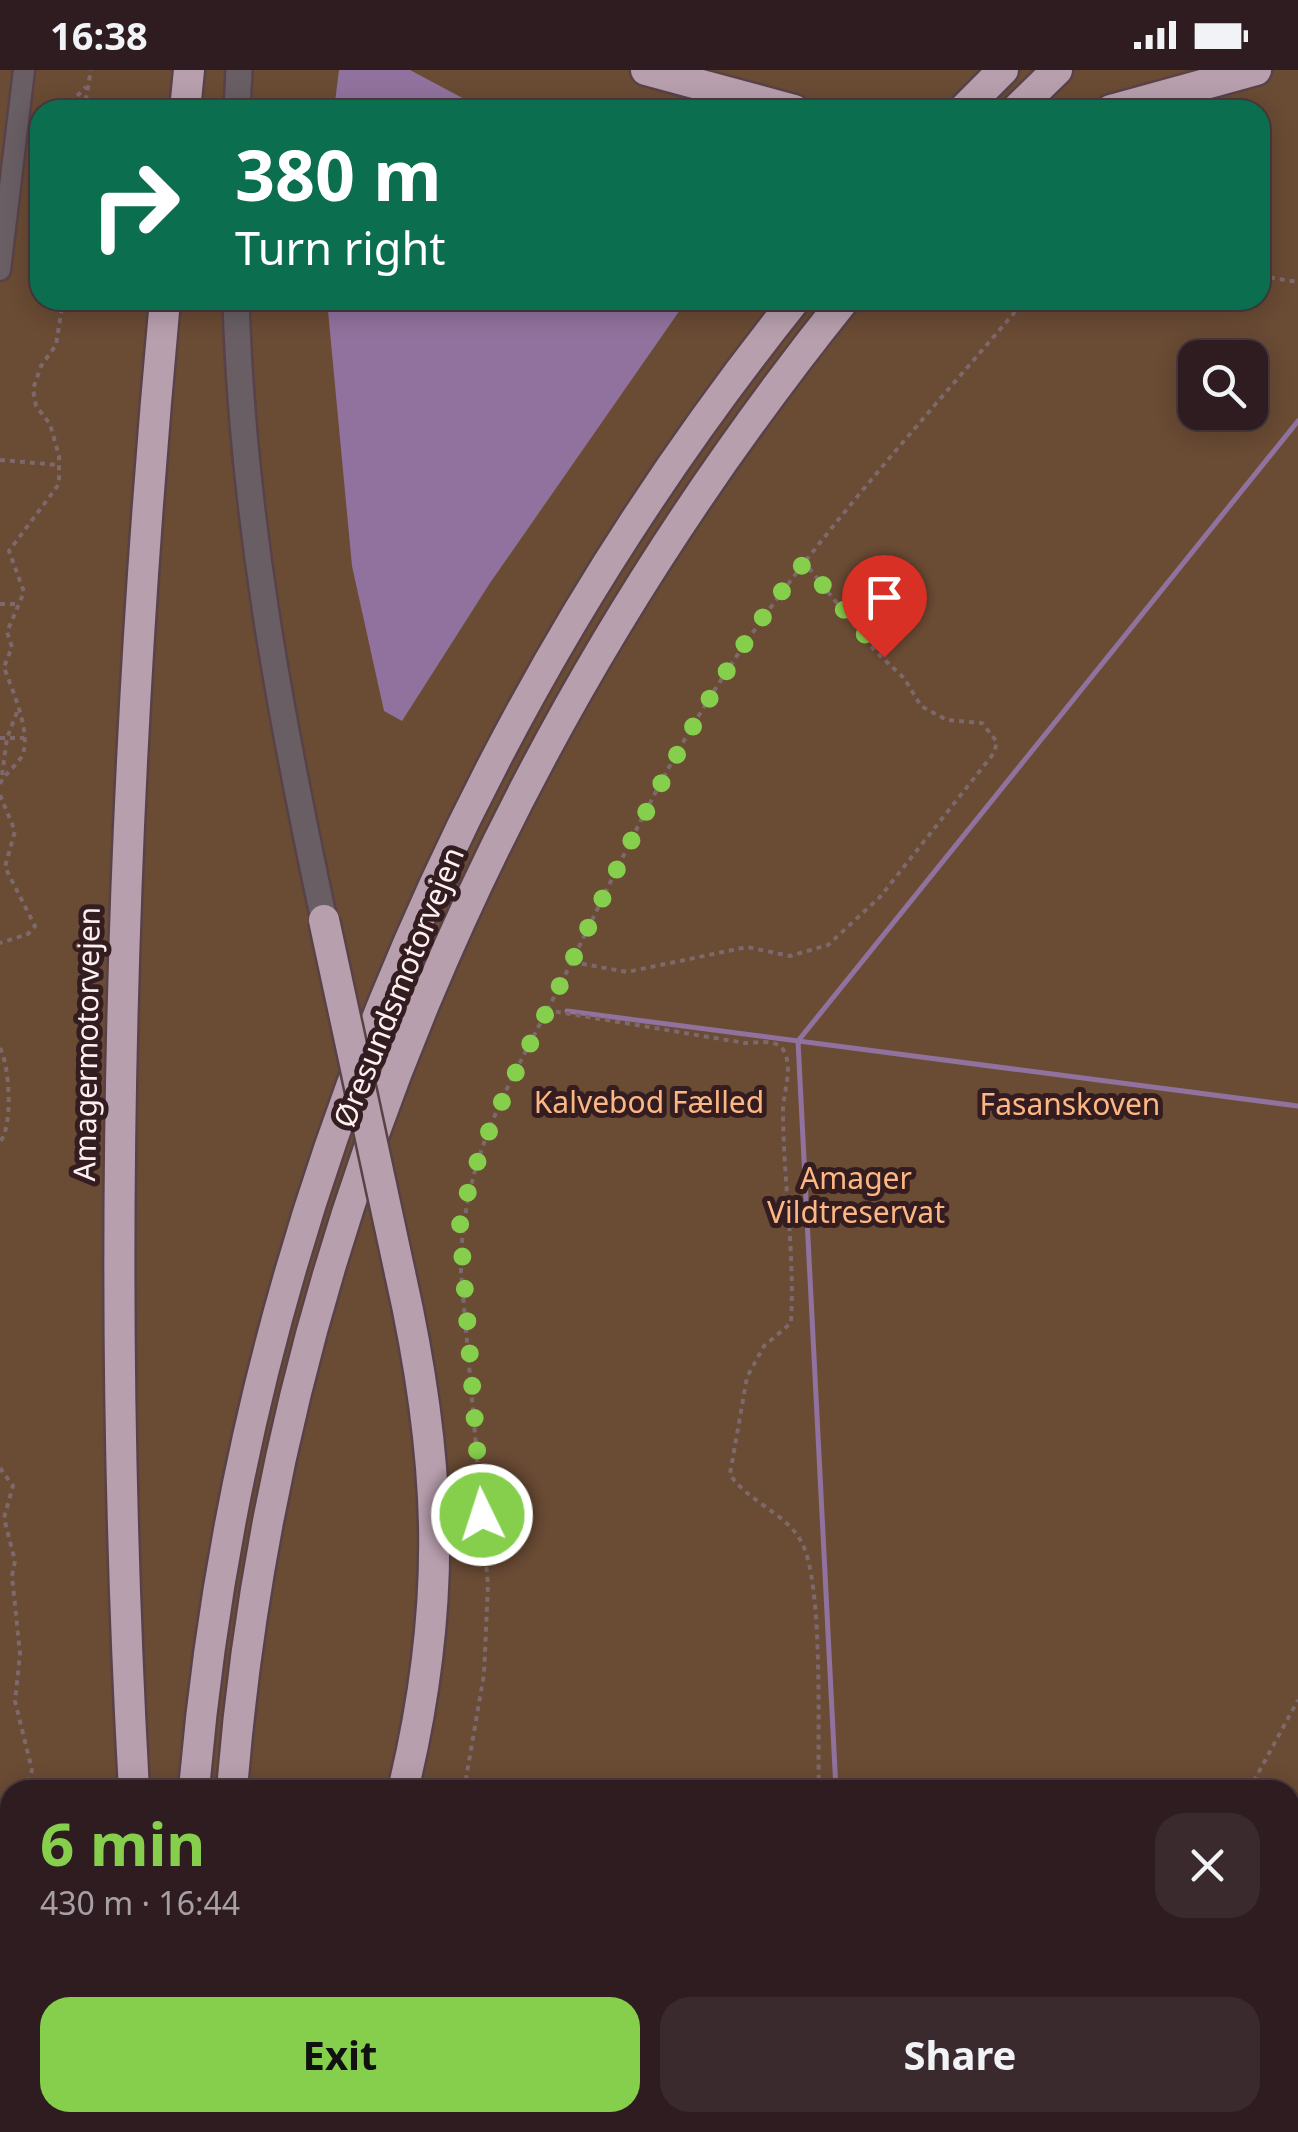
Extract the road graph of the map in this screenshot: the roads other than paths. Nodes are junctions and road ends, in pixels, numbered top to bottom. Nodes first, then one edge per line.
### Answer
1 (24, 70) edge
2 (189, 70) edge
3 (239, 70) edge
4 (646, 70) edge
5 (1003, 70) edge
6 (1058, 70) edge
7 (1256, 70) edge
8 (185, 100) edge
9 (238, 100) edge
10 (757, 100) edge
11 (974, 100) edge
12 (1026, 100) edge
13 (1156, 100) edge
14 (0, 270) edge
15 (164, 310) edge
16 (236, 310) edge
17 (787, 310) edge
18 (836, 310) edge
19 (324, 920) joint
20 (134, 1780) edge
21 (195, 1780) edge
22 (233, 1780) edge
23 (404, 1780) edge

1 - 14 street
2 - 8 highway
3 - 9 street
4 - 10 highway
5 - 11 highway
6 - 12 highway
7 - 13 highway
15 - 20 highway, Amagermotorvejen
16 - 19 street
17 - 21 highway, Øresundsmotorvejen
18 - 22 highway, Øresundsmotorvejen
19 - 23 highway, bridge

